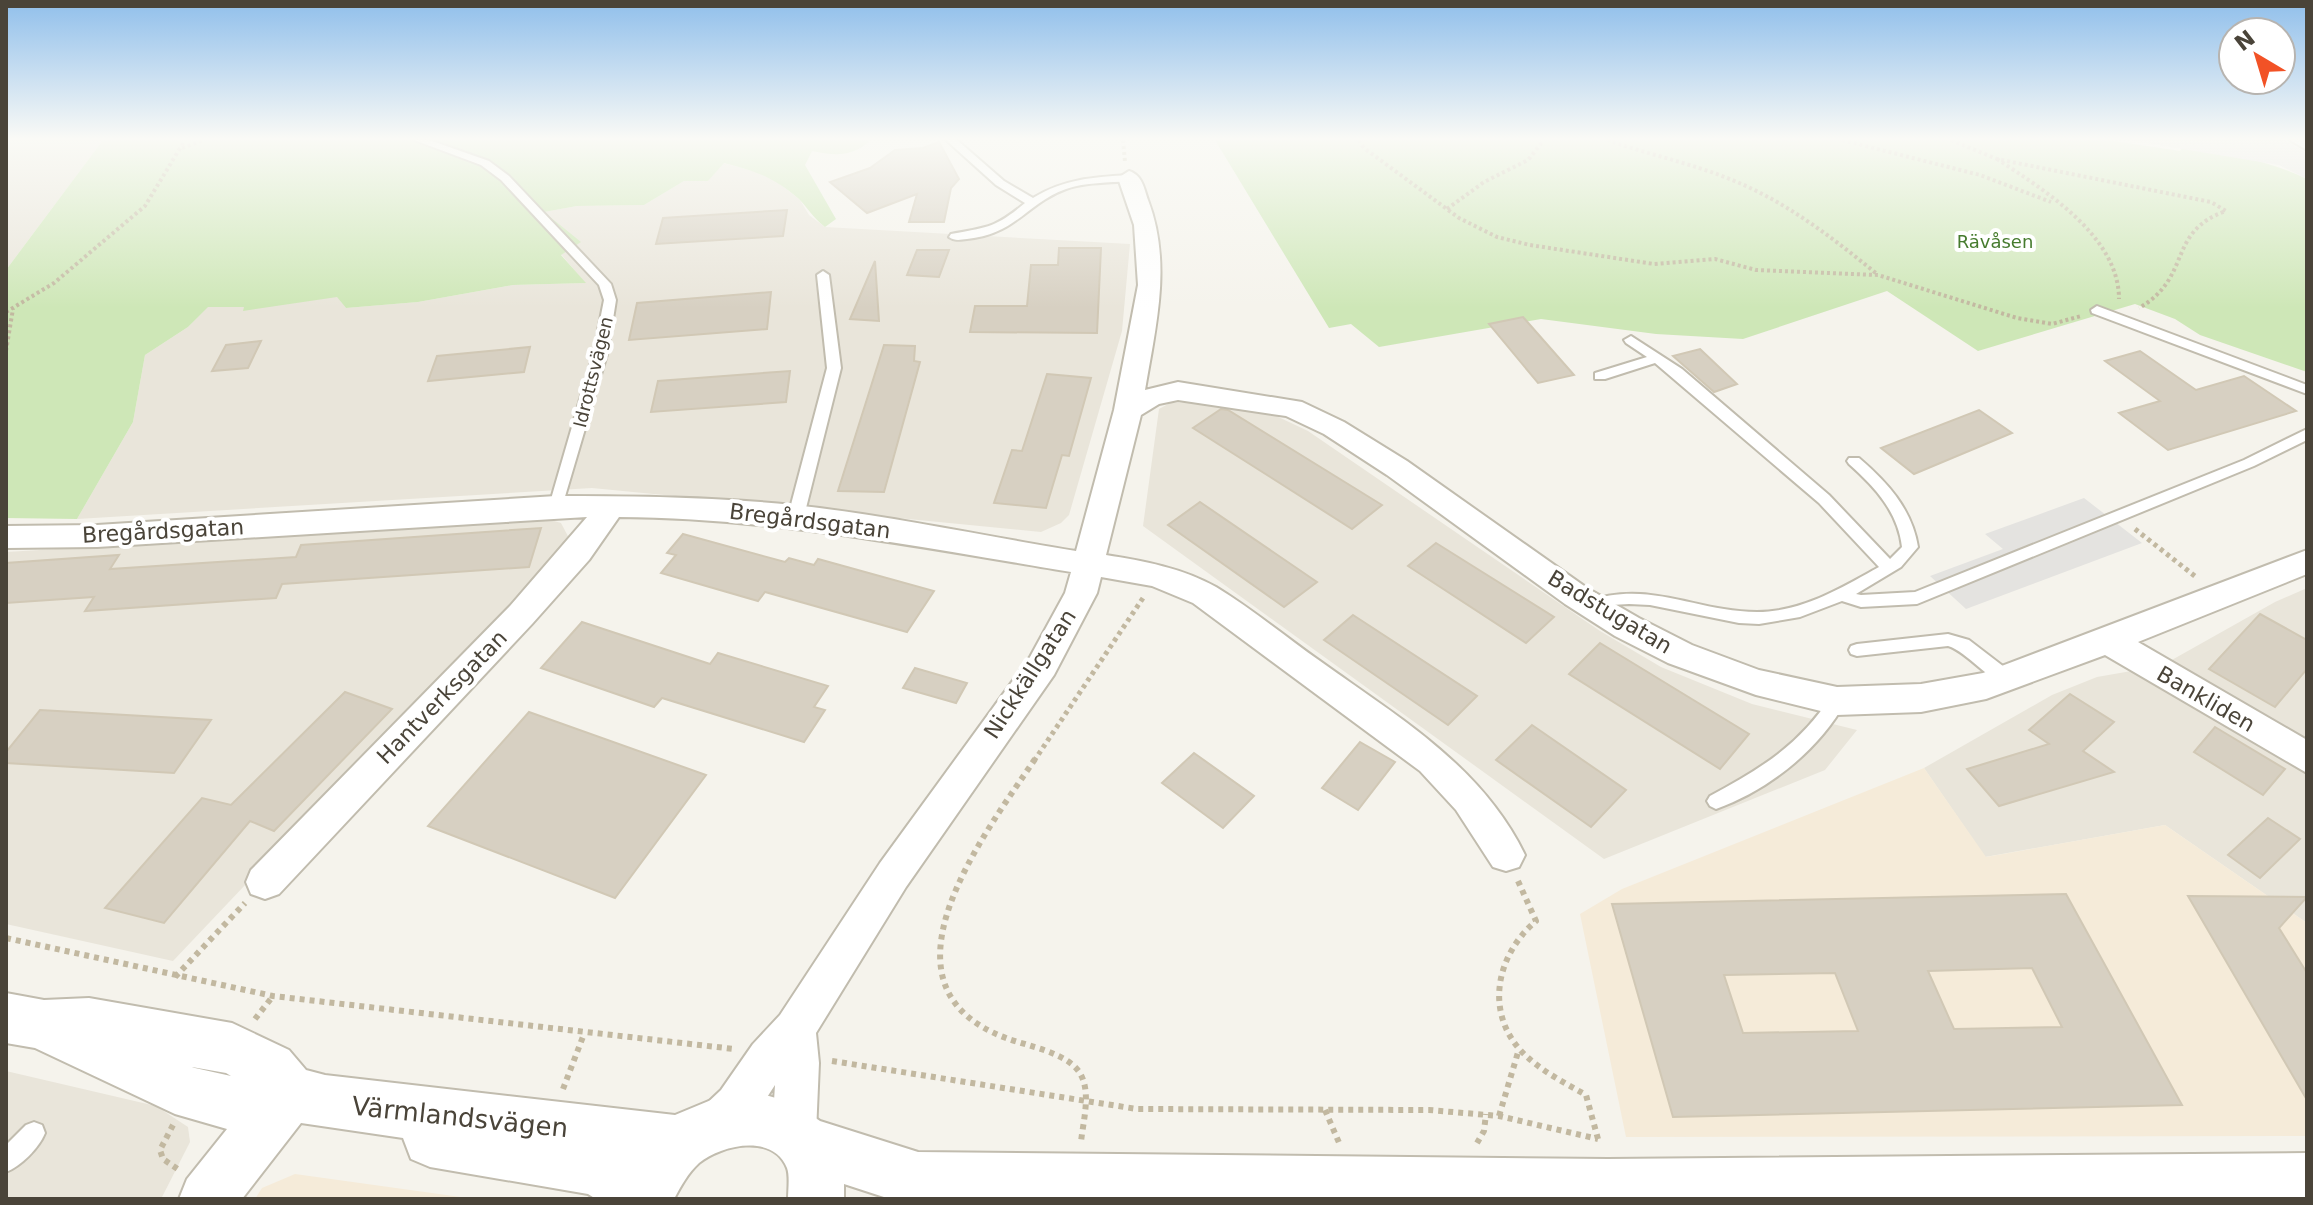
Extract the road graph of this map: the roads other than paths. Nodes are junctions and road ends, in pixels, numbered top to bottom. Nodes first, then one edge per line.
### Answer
1 (522, 196) edge
2 (1022, 196) edge
3 (1048, 196) edge
4 (1136, 196) edge
5 (1035, 204) junction
6 (955, 237) dead end
7 (823, 275) dead end
8 (2097, 310) road end
9 (1631, 340) dead end
10 (1657, 358) junction
11 (1600, 376) dead end
12 (2307, 390) edge
13 (1128, 410) junction
14 (2307, 434) edge
15 (1854, 461) dead end
16 (556, 506) junction
17 (611, 506) junction
18 (796, 516) junction
19 (6, 537) edge
20 (2307, 561) edge
21 (1090, 563) junction
22 (1888, 567) junction
23 (1842, 595) junction
24 (1592, 606) junction
25 (2105, 639) junction
26 (1857, 650) dead end
27 (2006, 678) junction
28 (1837, 701) junction
29 (2307, 758) edge
30 (1716, 801) dead end
31 (1506, 855) road end
32 (265, 882) road end
33 (25, 1021) edge
34 (795, 1029) junction
35 (308, 1097) junction
36 (700, 1132) junction
37 (34, 1133) dead end
38 (799, 1138) junction
39 (6, 1161) edge
40 (2307, 1181) edge
41 (898, 1190) edge
42 (1134, 1192) edge
43 (207, 1199) edge
44 (630, 1199) edge
45 (645, 1199) edge
46 (816, 1199) edge

1 - 16 lane, Idrottsvägen
2 - 5 lane
3 - 5 lane
4 - 13 street, Nickkällgatan
5 - 6 lane
7 - 18 lane
8 - 12 lane
9 - 10 lane
10 - 11 lane
10 - 22 lane
13 - 21 street, Nickkällgatan
13 - 24 street, Badstugatan
14 - 23 lane
15 - 22 lane
16 - 17 street, Bregårdsgatan
16 - 19 street, Bregårdsgatan
17 - 18 street, Bregårdsgatan
17 - 32 street, Hantverksgatan
18 - 21 street, Bregårdsgatan
20 - 25 street, Badstugatan
21 - 31 street, Bregårdsgatan
21 - 34 street, Nickkällgatan
22 - 23 lane
23 - 24 lane
24 - 28 street, Badstugatan
25 - 27 street, Badstugatan
25 - 29 street, Bankliden
26 - 27 lane
27 - 28 street, Badstugatan
28 - 30 lane
33 - 35 street
34 - 36 street, Nickkällgatan
34 - 38 street
35 - 36 street, Värmlandsvägen
35 - 43 street
35 - 44 street, Värmlandsvägen
36 - 38 street, Värmlandsvägen
36 - 45 street
37 - 39 lane
38 - 41 street
38 - 46 street
40 - 42 street
41 - 42 street

